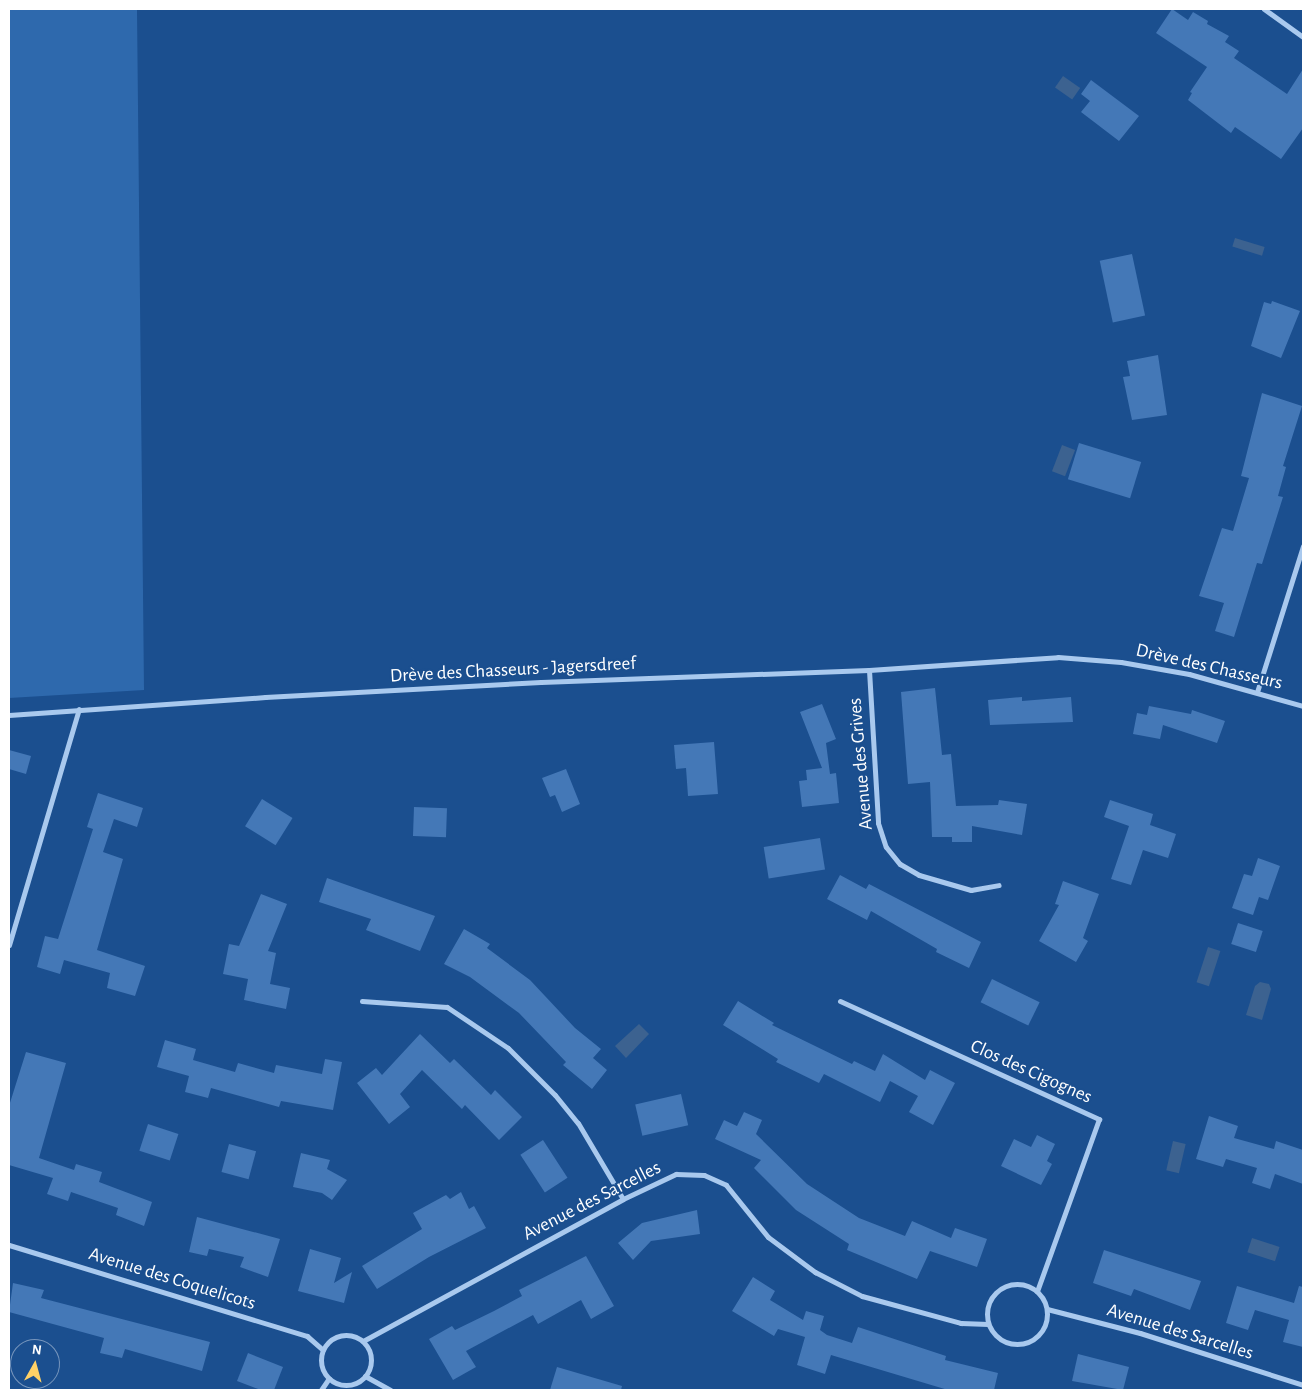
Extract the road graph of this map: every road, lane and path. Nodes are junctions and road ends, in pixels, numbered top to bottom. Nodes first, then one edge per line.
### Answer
1 (1264, 9) edge
2 (1303, 36) edge
3 (1303, 546) edge
4 (1018, 659) joint
5 (869, 670) junction
6 (1257, 692) junction
7 (1303, 706) edge
8 (79, 709) junction
9 (9, 715) edge
10 (999, 885) dead end
11 (9, 945) edge
12 (362, 1001) dead end
13 (840, 1001) dead end
14 (623, 1199) junction
15 (9, 1245) edge
16 (1036, 1291) junction
17 (1047, 1309) junction
18 (988, 1324) junction
19 (363, 1341) junction
20 (323, 1350) junction
21 (365, 1376) junction
22 (329, 1378) junction
23 (1303, 1385) edge
24 (321, 1390) edge
25 (390, 1390) edge

1 - 2 street
3 - 6 street
4 - 5 street, Drève des Chasseurs - Jagersdreef
4 - 6 street, Drève des Chasseurs
5 - 8 street, Drève des Chasseurs - Jagersdreef
5 - 10 street, Avenue des Grives
6 - 7 street, Drève des Chasseurs
8 - 9 street, Drève des Chasseurs - Jagersdreef
8 - 11 street
12 - 14 street
13 - 16 street, Clos des Cigognes
14 - 18 street, Avenue des Sarcelles
14 - 19 street, Avenue des Sarcelles
15 - 20 street, Avenue des Coquelicots
16 - 17 street
16 - 18 street
17 - 18 street
17 - 23 street, Avenue des Sarcelles
19 - 20 street
19 - 21 street
20 - 22 street
21 - 22 street
21 - 25 street
22 - 24 street

